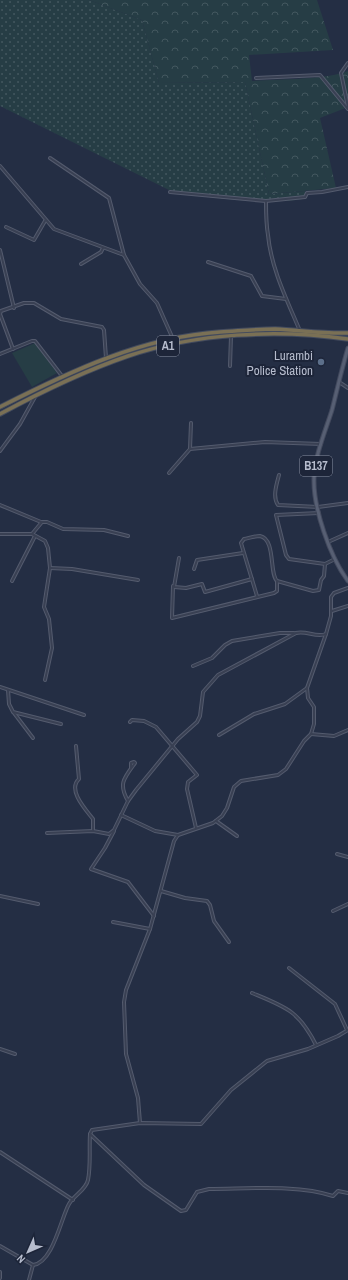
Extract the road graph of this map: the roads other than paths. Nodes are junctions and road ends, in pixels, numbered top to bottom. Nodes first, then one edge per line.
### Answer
1 (348, 63) edge
2 (256, 78) dead end
3 (348, 108) edge
4 (50, 158) dead end
5 (0, 166) edge
6 (348, 187) edge
7 (170, 192) dead end
8 (266, 201) junction
9 (45, 221) junction
10 (6, 227) dead end
11 (103, 248) junction
12 (0, 250) edge
13 (124, 255) junction
14 (208, 262) dead end
15 (81, 264) dead end
16 (286, 299) junction
17 (14, 308) junction
18 (300, 331) junction
19 (348, 333) edge
20 (231, 336) junction
21 (348, 339) edge
22 (173, 340) junction
23 (348, 348) edge
24 (13, 349) junction
25 (0, 354) edge
26 (106, 358) junction
27 (230, 366) dead end
28 (63, 377) junction
29 (339, 382) junction
30 (348, 388) edge
31 (36, 396) junction
32 (0, 407) edge
33 (0, 414) edge
34 (191, 422) dead end
35 (321, 444) junction
36 (190, 449) junction
37 (0, 451) edge
38 (169, 473) dead end
39 (279, 474) dead end
40 (348, 503) edge
41 (0, 505) edge
42 (318, 506) junction
43 (319, 513) junction
44 (42, 522) junction
45 (348, 533) edge
46 (0, 534) edge
47 (32, 534) junction
48 (35, 535) junction
49 (128, 536) dead end
50 (328, 542) junction
51 (243, 553) junction
52 (178, 558) dead end
53 (335, 559) junction
54 (325, 564) junction
55 (50, 568) junction
56 (194, 569) dead end
57 (252, 579) junction
58 (138, 580) dead end
59 (12, 581) dead end
60 (277, 581) junction
61 (348, 581) edge
62 (173, 586) junction
63 (348, 588) edge
64 (257, 596) junction
65 (348, 607) edge
66 (331, 611) junction
67 (296, 633) junction
68 (326, 634) junction
69 (193, 666) dead end
70 (45, 680) dead end
71 (0, 687) edge
72 (307, 688) junction
73 (8, 690) junction
74 (13, 712) junction
75 (84, 715) dead end
76 (130, 722) dead end
77 (61, 724) dead end
78 (348, 730) edge
79 (311, 734) junction
80 (219, 735) dead end
81 (33, 738) dead end
82 (76, 746) dead end
83 (171, 747) junction
84 (131, 768) dead end
85 (128, 801) junction
86 (121, 815) junction
87 (216, 821) junction
88 (196, 828) junction
89 (114, 830) junction
90 (93, 831) junction
91 (47, 833) dead end
92 (178, 835) junction
93 (237, 836) dead end
94 (337, 854) dead end
95 (348, 857) edge
96 (161, 891) junction
97 (0, 896) edge
98 (38, 904) dead end
99 (348, 904) edge
100 (333, 911) dead end
101 (154, 916) junction
102 (113, 922) dead end
103 (150, 929) junction
104 (229, 942) dead end
105 (289, 968) dead end
106 (252, 993) dead end
107 (348, 1030) edge
108 (316, 1045) junction
109 (0, 1049) edge
110 (15, 1054) dead end
111 (140, 1123) junction
112 (90, 1134) junction
113 (0, 1152) edge
114 (348, 1193) edge
115 (73, 1200) junction
116 (0, 1246) edge
117 (33, 1265) junction
118 (0, 1272) edge
119 (0, 1278) edge
120 (29, 1280) edge

1 - 3 street
2 - 3 street
4 - 13 street
5 - 9 street
6 - 8 street
7 - 8 street
8 - 16 street
9 - 10 street
9 - 11 street
11 - 13 street
11 - 15 street
12 - 17 street
13 - 22 street
14 - 16 street
16 - 18 street
17 - 24 street
17 - 26 street
18 - 19 highway, A1
18 - 22 highway, A1
20 - 21 highway, A1
20 - 27 street
20 - 31 highway, A1
22 - 26 highway, A1
23 - 29 main road, B137
24 - 25 street
24 - 28 street
26 - 28 highway, A1
28 - 32 highway, A1
29 - 30 street
29 - 35 main road, B137
31 - 33 highway, A1
31 - 37 street
34 - 36 street
35 - 36 street
35 - 42 main road, B137
36 - 38 street
39 - 42 street
40 - 42 street
41 - 44 street
42 - 43 main road, B137
43 - 50 main road, B137
43 - 54 street
44 - 47 street
44 - 49 street
45 - 50 street
46 - 47 street
47 - 48 street
48 - 55 street
48 - 59 street
50 - 53 main road, B137
51 - 56 street
51 - 57 street
51 - 60 street
52 - 62 street
53 - 54 street
53 - 61 main road, B137
54 - 60 street
55 - 58 street
55 - 70 street
57 - 62 street
57 - 64 street
60 - 64 street
62 - 64 street
63 - 66 street
65 - 66 street
66 - 68 street
67 - 68 street
67 - 69 street
67 - 83 street
68 - 72 street
71 - 73 street
72 - 79 street
72 - 80 street
73 - 74 street
73 - 75 street
74 - 77 street
74 - 81 street
76 - 83 street
78 - 79 street
79 - 87 street
82 - 90 street
83 - 85 street
83 - 88 street
84 - 85 street
85 - 86 street
86 - 89 street
86 - 92 street
87 - 88 street
87 - 93 street
88 - 92 street
89 - 90 street
89 - 101 street
90 - 91 street
92 - 96 street
94 - 95 street
96 - 101 street
96 - 104 street
97 - 98 street
99 - 100 street
101 - 103 street
102 - 103 street
103 - 111 street
105 - 107 street
106 - 108 street
107 - 108 street
108 - 111 street
109 - 110 street
111 - 112 street
112 - 114 street
112 - 115 street
113 - 115 street
115 - 117 street
116 - 117 street
117 - 120 street
118 - 119 street

